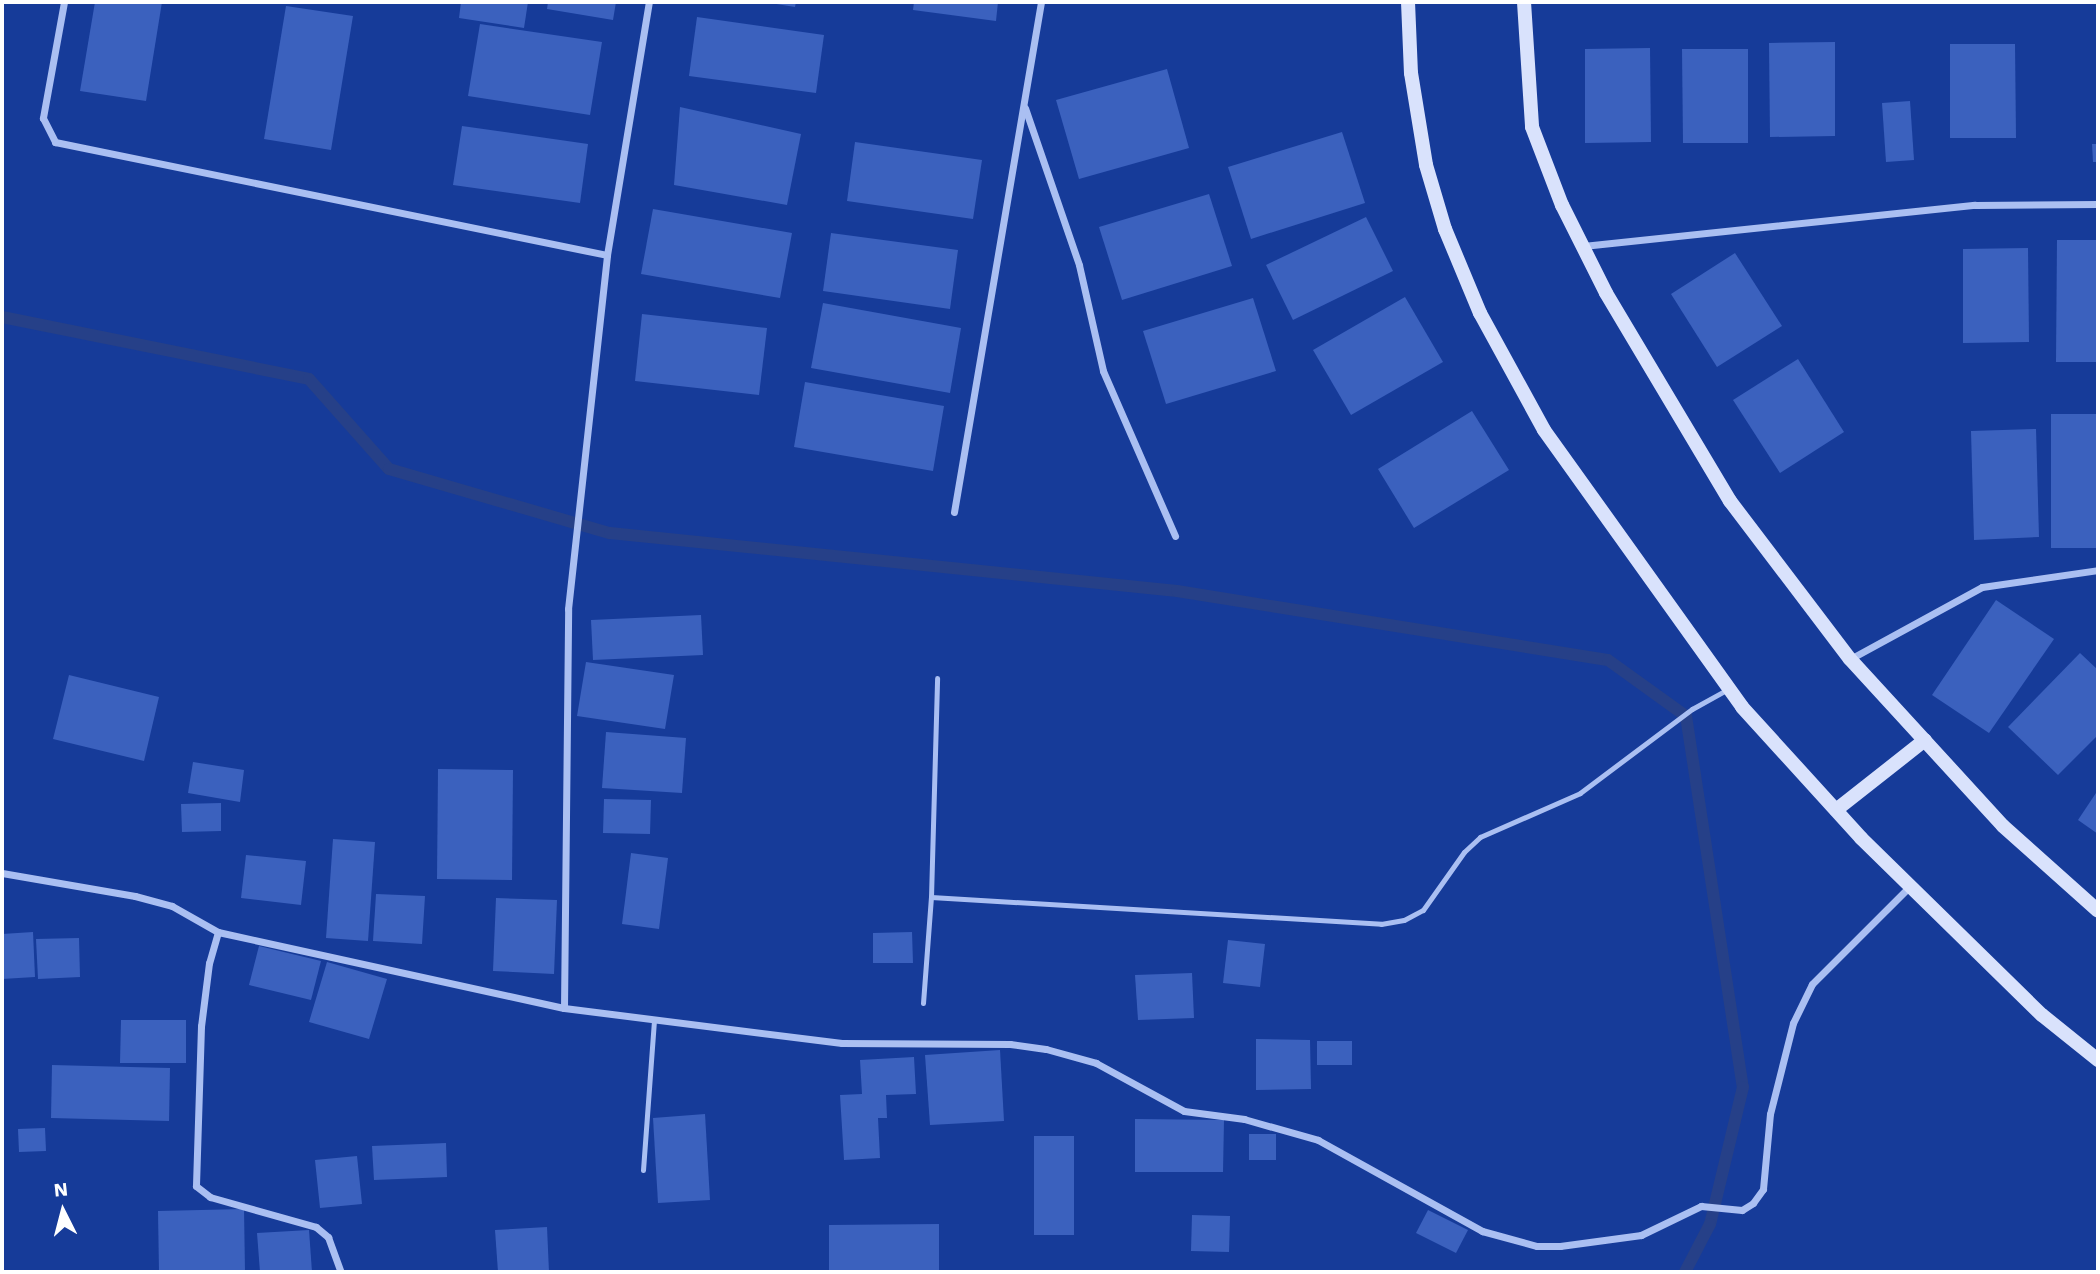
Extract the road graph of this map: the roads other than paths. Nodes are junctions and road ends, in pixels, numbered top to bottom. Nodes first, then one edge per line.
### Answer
1 (64, 2) edge
2 (649, 2) edge
3 (1041, 2) edge
4 (1408, 2) edge
5 (1524, 2) edge
6 (1024, 105) junction
7 (2098, 204) edge
8 (1583, 246) junction
9 (607, 255) junction
10 (954, 512) dead end
11 (1175, 536) dead end
12 (2098, 570) edge
13 (1850, 659) junction
14 (937, 678) dead end
15 (1729, 688) junction
16 (1925, 740) junction
17 (1836, 810) junction
18 (2, 873) edge
19 (1910, 886) junction
20 (931, 897) junction
21 (2098, 911) edge
22 (218, 932) junction
23 (923, 1003) dead end
24 (564, 1008) junction
25 (654, 1020) junction
26 (2098, 1059) edge
27 (643, 1170) dead end
28 (341, 1272) edge

1 - 9 street
2 - 9 street
3 - 6 street
4 - 15 street
5 - 8 street
6 - 10 street
6 - 11 street
7 - 8 street
8 - 13 street
9 - 24 street
12 - 13 street
13 - 16 street
14 - 20 lane
15 - 17 street
15 - 20 lane
16 - 17 street
16 - 21 street
17 - 19 street
18 - 22 street
19 - 25 street
19 - 26 street
20 - 23 lane
22 - 24 street
22 - 28 street
24 - 25 street
25 - 27 lane

